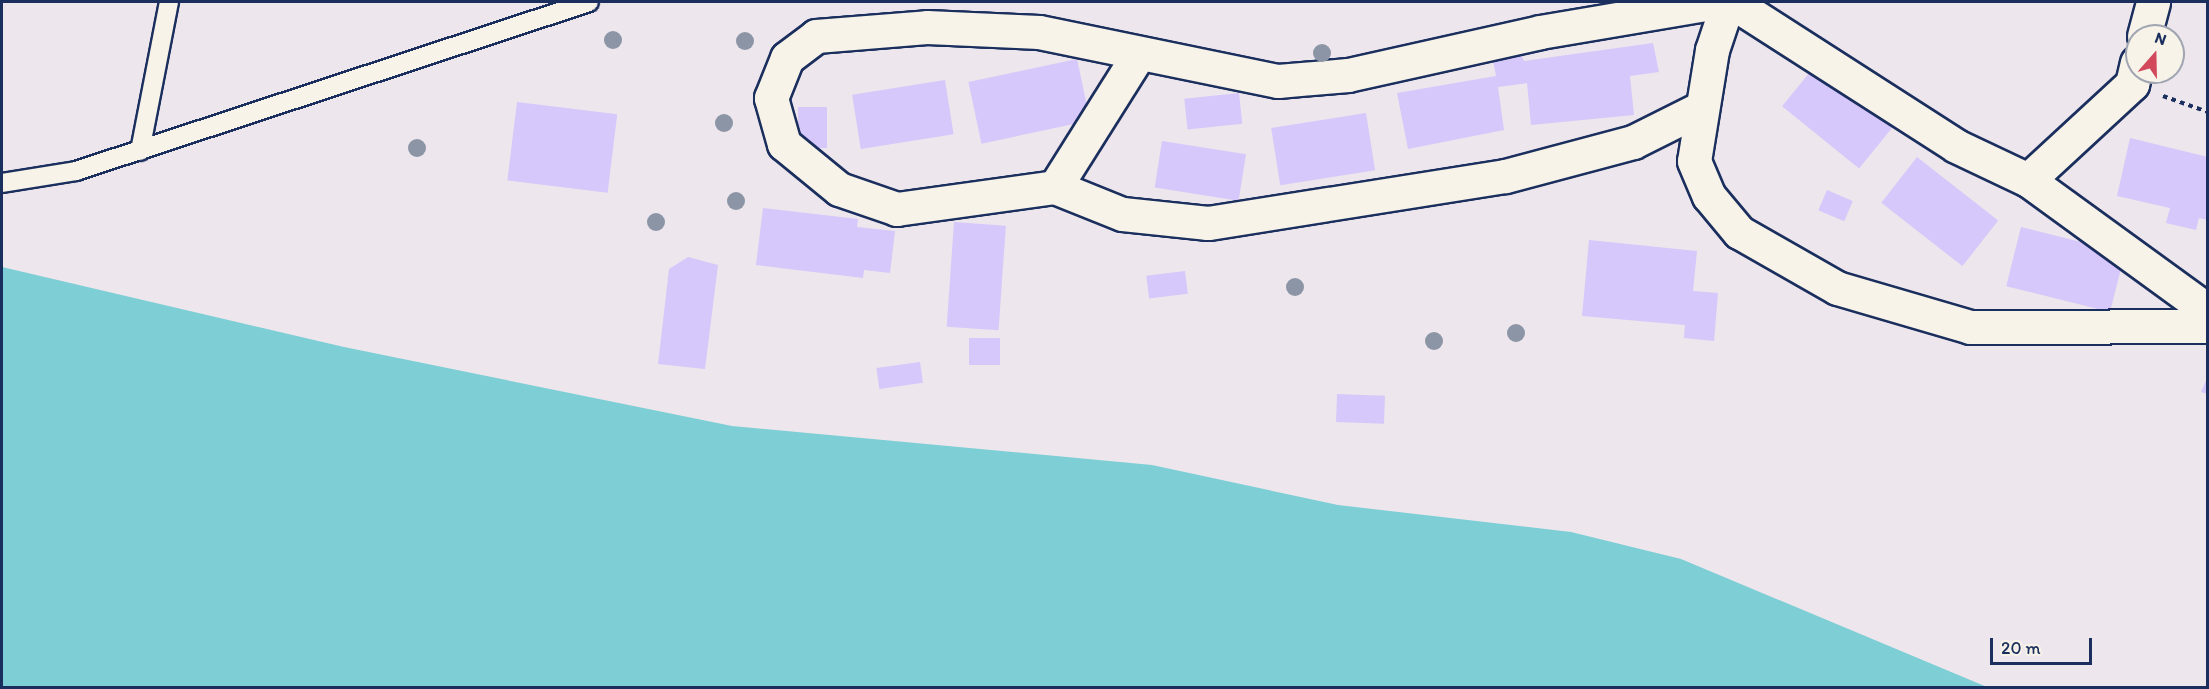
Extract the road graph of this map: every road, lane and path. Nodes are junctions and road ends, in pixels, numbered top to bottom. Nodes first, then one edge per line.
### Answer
1 (170, 2) edge
2 (589, 2) edge
3 (1717, 2) edge
4 (1730, 2) edge
5 (2153, 2) edge
6 (2147, 24) edge
7 (1138, 55) junction
8 (2125, 83) edge
9 (2153, 84) edge
10 (1701, 108) junction
11 (2208, 112) edge
12 (140, 151) junction
13 (2028, 180) junction
14 (2, 183) edge
15 (1055, 187) junction
16 (2208, 311) edge
17 (2208, 326) edge

1 - 12 lane
2 - 12 lane
3 - 7 street
4 - 10 street
4 - 13 street
5 - 6 street
7 - 15 street
7 - 15 street
8 - 13 street
9 - 11 path
10 - 15 street
10 - 17 street
12 - 14 lane
13 - 16 street

